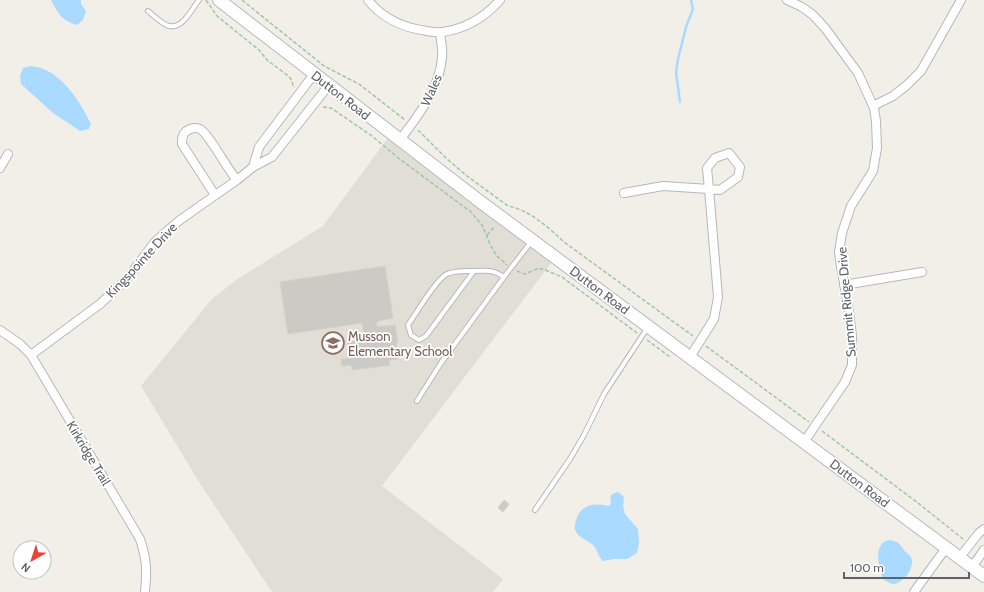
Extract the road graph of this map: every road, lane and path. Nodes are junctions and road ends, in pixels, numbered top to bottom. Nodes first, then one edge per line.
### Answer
1 (199, 0) edge
2 (206, 0) edge
3 (219, 0) edge
4 (242, 0) edge
5 (368, 0) edge
6 (500, 0) edge
7 (787, 0) edge
8 (961, 0) edge
9 (148, 11) dead end
10 (440, 33) junction
11 (314, 74) junction
12 (329, 85) junction
13 (300, 93) junction
14 (314, 104) junction
15 (873, 106) junction
16 (411, 125) junction
17 (400, 140) junction
18 (8, 154) dead end
19 (253, 167) junction
20 (0, 168) edge
21 (237, 180) junction
22 (709, 189) junction
23 (624, 193) dead end
24 (215, 195) junction
25 (496, 226) dead end
26 (487, 235) junction
27 (532, 240) junction
28 (511, 268) junction
29 (474, 271) junction
30 (922, 272) dead end
31 (504, 277) junction
32 (844, 285) junction
33 (0, 330) edge
34 (645, 331) junction
35 (700, 341) junction
36 (31, 355) junction
37 (670, 358) dead end
38 (690, 358) junction
39 (417, 401) dead end
40 (815, 427) junction
41 (804, 442) junction
42 (535, 510) dead end
43 (982, 533) edge
44 (969, 545) junction
45 (946, 548) junction
46 (984, 550) edge
47 (960, 558) junction
48 (972, 567) junction
49 (984, 576) edge
50 (145, 592) edge
51 (914, 592) edge

1 - 9 lane
2 - 13 path
3 - 11 street, Dutton Road
4 - 16 path
5 - 10 street
6 - 10 street
7 - 15 street, Summit Ridge Drive
8 - 15 street
10 - 16 street, Wales
11 - 12 street, Dutton Road
11 - 13 street
12 - 14 street, Kingspointe Drive
12 - 17 street, Dutton Road
13 - 19 street
14 - 19 street, Kingspointe Drive
14 - 26 path
15 - 32 street, Summit Ridge Drive
16 - 17 street, Wales
16 - 35 path
17 - 27 street, Dutton Road
18 - 20 street
19 - 21 street, Kingspointe Drive
21 - 24 street, Kingspointe Drive
21 - 24 street
22 - 22 street
22 - 23 street
22 - 35 street
24 - 36 street, Kingspointe Drive
25 - 26 path
26 - 28 path
27 - 28 lane
27 - 34 street, Dutton Road
28 - 31 lane
28 - 34 path
29 - 29 lane
29 - 31 lane
30 - 32 street
31 - 39 lane
32 - 40 street, Summit Ridge Drive
33 - 36 street, Kirkridge Trail
34 - 37 path
34 - 38 street, Dutton Road
34 - 42 lane
35 - 38 street
35 - 40 path
36 - 50 street, Kirkridge Trail
38 - 41 street, Dutton Road
40 - 41 street, Summit Ridge Drive
40 - 44 path
41 - 45 street, Dutton Road
43 - 44 street
44 - 47 street
45 - 47 street, Dutton Road
45 - 51 street
46 - 48 street
47 - 48 street, Dutton Road
48 - 49 street, Dutton Road

